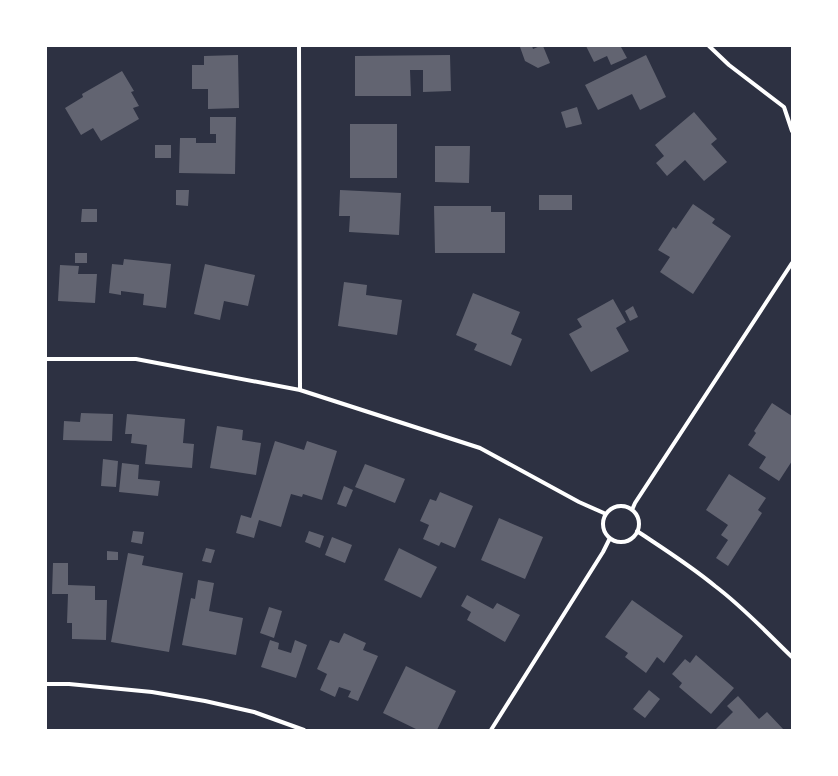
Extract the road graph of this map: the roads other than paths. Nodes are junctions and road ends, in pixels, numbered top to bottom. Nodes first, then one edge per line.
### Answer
1 (298, 46) edge
2 (709, 46) edge
3 (792, 131) edge
4 (792, 263) edge
5 (46, 359) edge
6 (300, 390) junction
7 (632, 510) junction
8 (606, 514) junction
9 (637, 531) junction
10 (610, 538) junction
11 (792, 657) edge
12 (46, 684) edge
13 (304, 730) edge
14 (491, 730) edge

1 - 6 street
2 - 3 street
4 - 7 street
5 - 6 street
6 - 8 street
7 - 8 street
7 - 9 street
8 - 10 street
9 - 10 street
9 - 11 street
10 - 14 street
12 - 13 street

